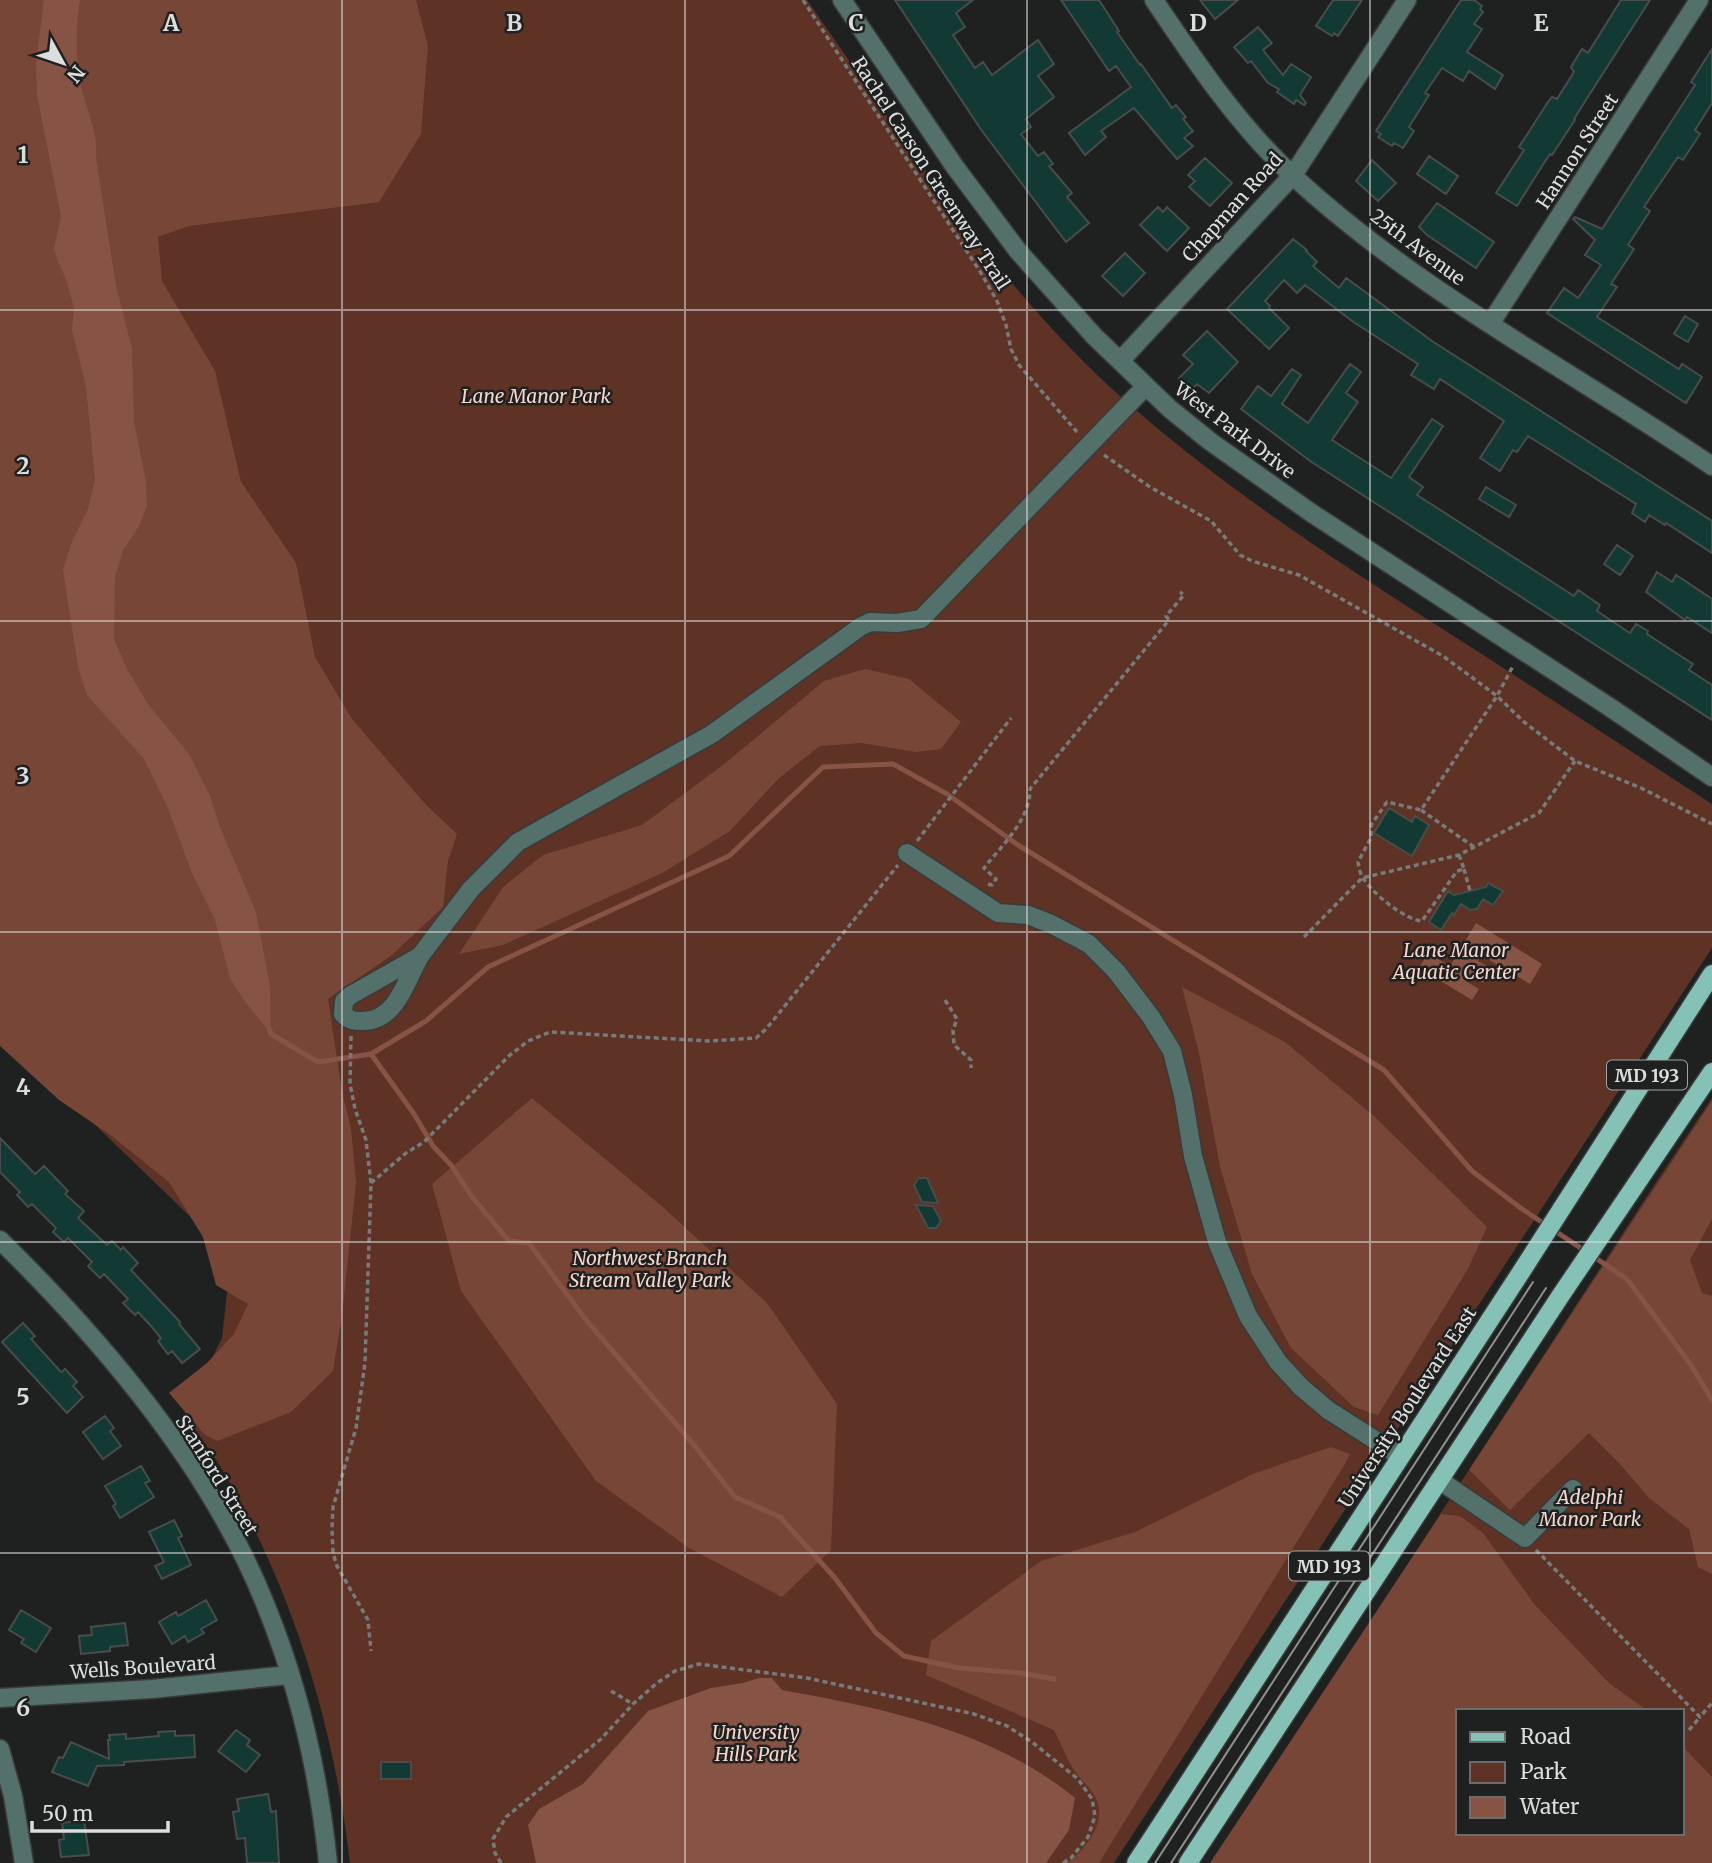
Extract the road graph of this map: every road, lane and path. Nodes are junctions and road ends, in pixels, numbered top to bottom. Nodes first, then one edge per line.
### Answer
1 (803, 0) edge
2 (842, 0) edge
3 (1154, 0) edge
4 (1407, 0) edge
5 (1699, 0) edge
6 (1293, 175) junction
7 (1490, 324) junction
8 (1120, 361) junction
9 (1146, 386) junction
10 (1712, 443) edge
11 (1091, 444) junction
12 (1707, 463) edge
13 (1180, 592) dead end
14 (1522, 650) junction
15 (1497, 696) junction
16 (1011, 718) dead end
17 (1575, 761) junction
18 (1712, 777) edge
19 (1421, 810) junction
20 (1712, 824) edge
21 (926, 829) dead end
22 (1475, 848) junction
23 (1459, 855) junction
24 (903, 858) joint
25 (984, 868) dead end
26 (1464, 869) junction
27 (1362, 878) junction
28 (1470, 891) dead end
29 (1304, 937) dead end
30 (419, 956) dead end
31 (1712, 974) edge
32 (945, 1000) dead end
33 (351, 1038) dead end
34 (971, 1068) dead end
35 (1712, 1072) edge
36 (371, 1183) junction
37 (0, 1240) edge
38 (1400, 1456) junction
39 (1438, 1480) junction
40 (1573, 1489) dead end
41 (1525, 1538) junction
42 (371, 1651) dead end
43 (289, 1675) junction
44 (611, 1691) dead end
45 (0, 1698) edge
46 (1712, 1703) edge
47 (633, 1704) junction
48 (1700, 1717) junction
49 (1689, 1730) dead end
50 (0, 1749) edge
51 (24, 1863) edge
52 (328, 1863) edge
53 (502, 1863) edge
54 (1063, 1863) edge
55 (1136, 1863) edge
56 (1188, 1863) edge

1 - 11 path, Rachel Carson Greenway Trail
2 - 8 street, West Park Drive
3 - 6 street, 25th Avenue
4 - 6 street, Chapman Road
5 - 7 street, Hannon Street
6 - 7 street, 25th Avenue
6 - 8 street, Chapman Road
7 - 12 street, 25th Avenue
8 - 9 street, West Park Drive
9 - 11 street
9 - 14 street, West Park Drive
10 - 12 street
11 - 15 path, Rachel Carson Greenway Trail
11 - 30 street
13 - 25 path
14 - 15 path
14 - 18 street, West Park Drive
15 - 17 path, Rachel Carson Greenway Trail
15 - 19 path
16 - 21 path
17 - 20 path, Rachel Carson Greenway Trail
17 - 22 path
19 - 22 path
19 - 27 path
22 - 23 path
23 - 26 path
23 - 27 path
24 - 36 path
24 - 38 street
26 - 27 path
26 - 28 path
27 - 29 path
31 - 38 main road, University Boulevard East / MD 193
32 - 34 path
33 - 36 path
35 - 39 main road, MD 193
36 - 42 path
37 - 43 street, Stanford Street
38 - 55 main road, University Boulevard East / MD 193
39 - 41 street
39 - 56 main road, MD 193
40 - 41 street
41 - 48 path
43 - 45 street, Wells Boulevard
43 - 52 street, Stanford Street
44 - 47 path
46 - 48 path
47 - 53 path
47 - 54 path
48 - 49 path
50 - 51 street

